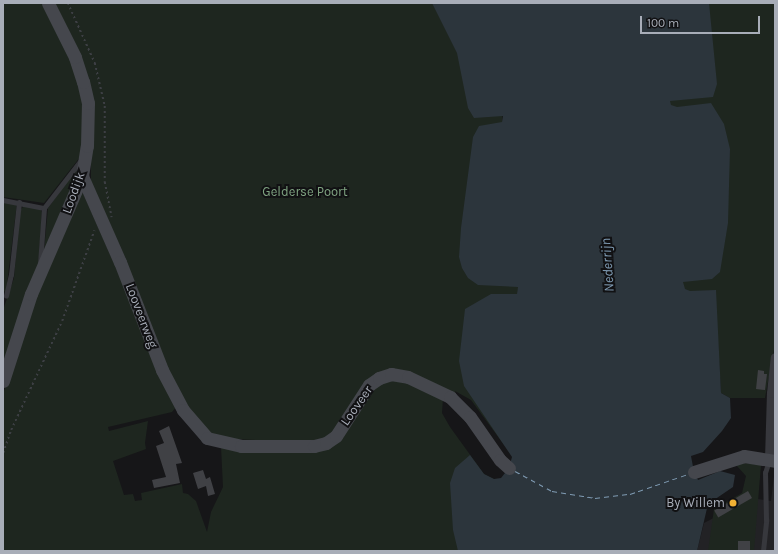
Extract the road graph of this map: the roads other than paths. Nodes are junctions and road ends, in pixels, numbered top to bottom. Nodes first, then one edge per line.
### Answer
1 (48, 3) edge
2 (85, 154) junction
3 (82, 176) junction
4 (3, 200) edge
5 (19, 202) junction
6 (44, 208) junction
7 (43, 269) junction
8 (6, 296) dead end
9 (775, 357) edge
10 (3, 381) edge
11 (217, 442) joint
12 (772, 460) edge
13 (509, 468) dead end
14 (694, 472) dead end
15 (763, 551) edge

1 - 2 street, Loodijk
2 - 3 street, Loodijk
2 - 6 lane
3 - 7 street, Loodijk
3 - 11 street, Looveerweg
4 - 5 lane
5 - 6 lane
5 - 8 lane
6 - 7 lane
7 - 10 street, Loodijk
9 - 12 street
11 - 13 street, Looveer
12 - 14 street
12 - 15 lane

